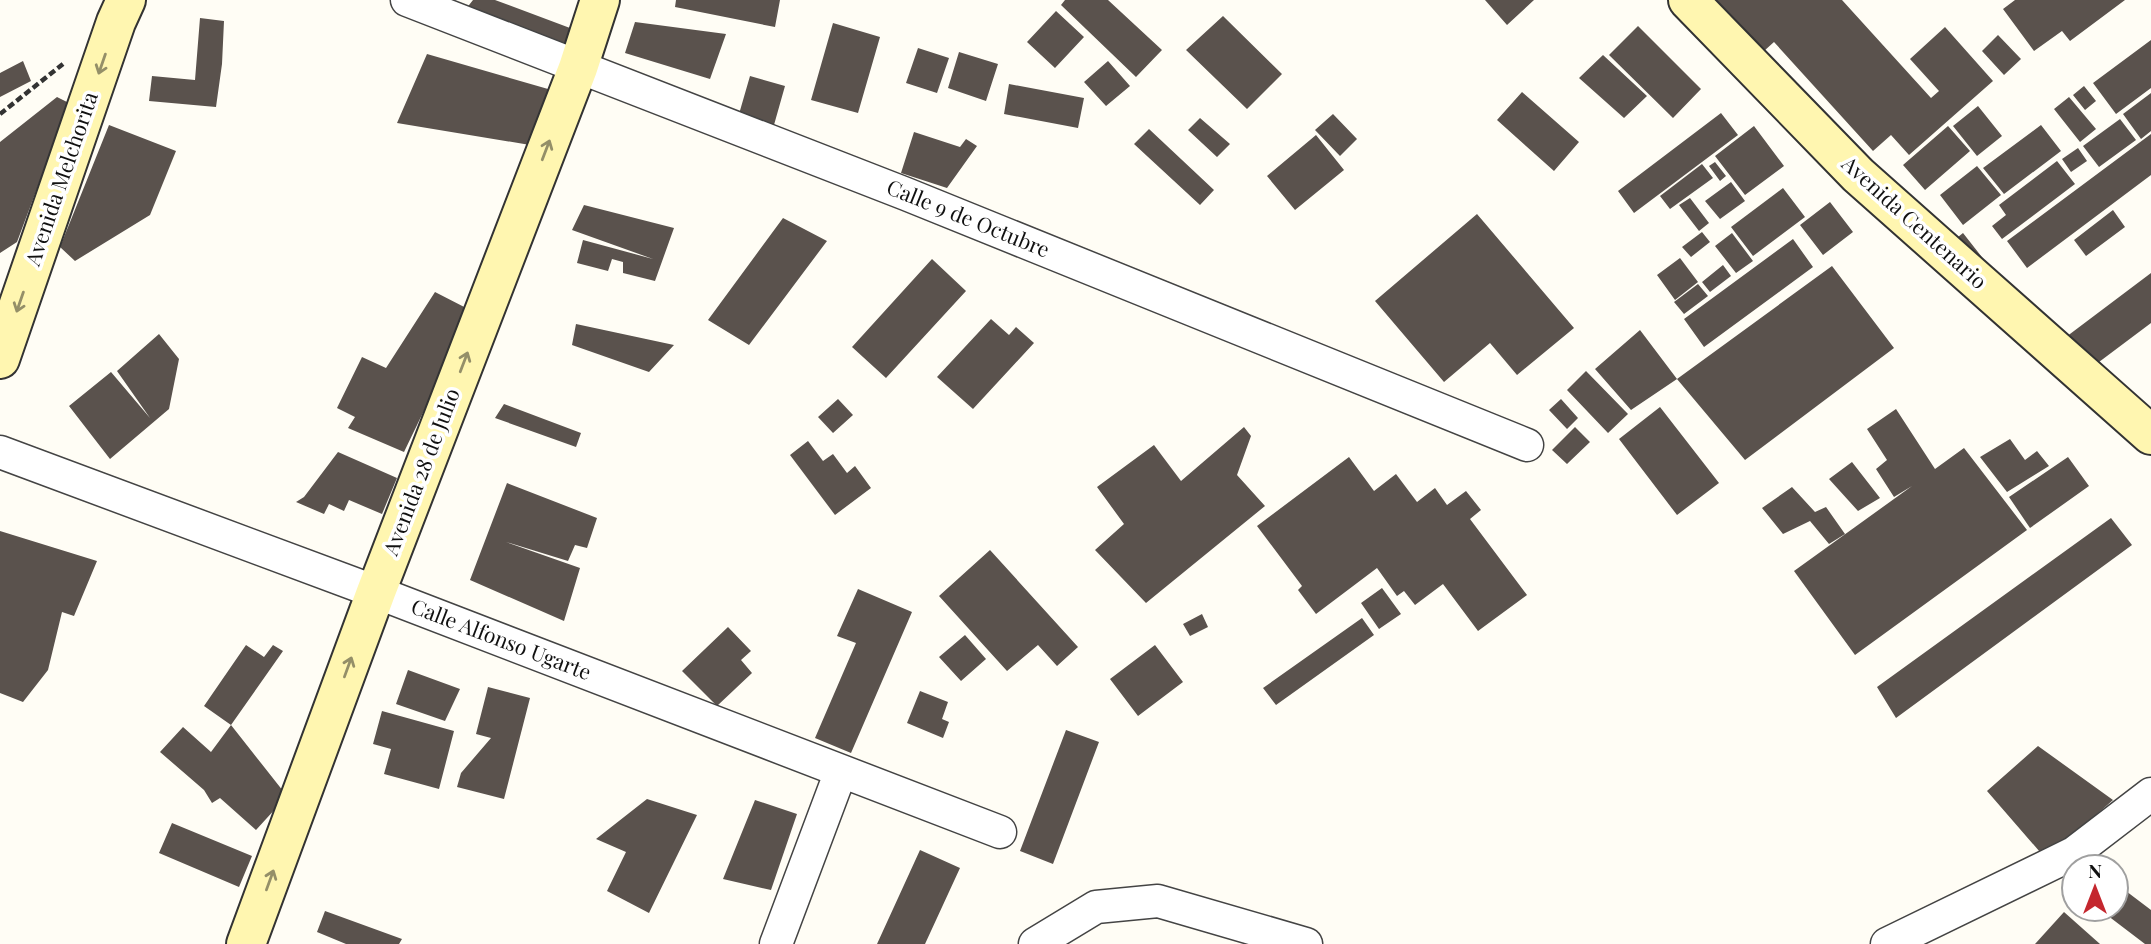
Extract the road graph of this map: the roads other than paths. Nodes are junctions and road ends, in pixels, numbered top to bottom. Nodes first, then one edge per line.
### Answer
1 (126, 0) edge
2 (407, 0) edge
3 (600, 0) edge
4 (1688, 0) edge
5 (578, 68) junction
6 (0, 359) edge
7 (2151, 435) edge
8 (1527, 445) dead end
9 (0, 452) edge
10 (376, 592) junction
11 (841, 771) junction
12 (2151, 794) edge
13 (1000, 832) dead end
14 (246, 944) edge
15 (776, 944) edge
16 (1035, 944) edge
17 (1306, 944) edge
18 (1887, 944) edge

1 -> 6 main road, Avenida Melchorita
2 - 5 street, Calle 9 de Octubre
3 - 5 main road, Avenida 28 de Julio
4 - 7 main road, Avenida Centenario
5 - 8 street, Calle 9 de Octubre
10 -> 5 main road, Avenida 28 de Julio
9 - 10 street, Calle Alfonso Ugarte
10 - 11 street, Calle Alfonso Ugarte
14 -> 10 main road, Avenida 28 de Julio
11 - 13 street, Calle Alfonso Ugarte
11 - 15 street
12 - 18 street
16 - 17 street

